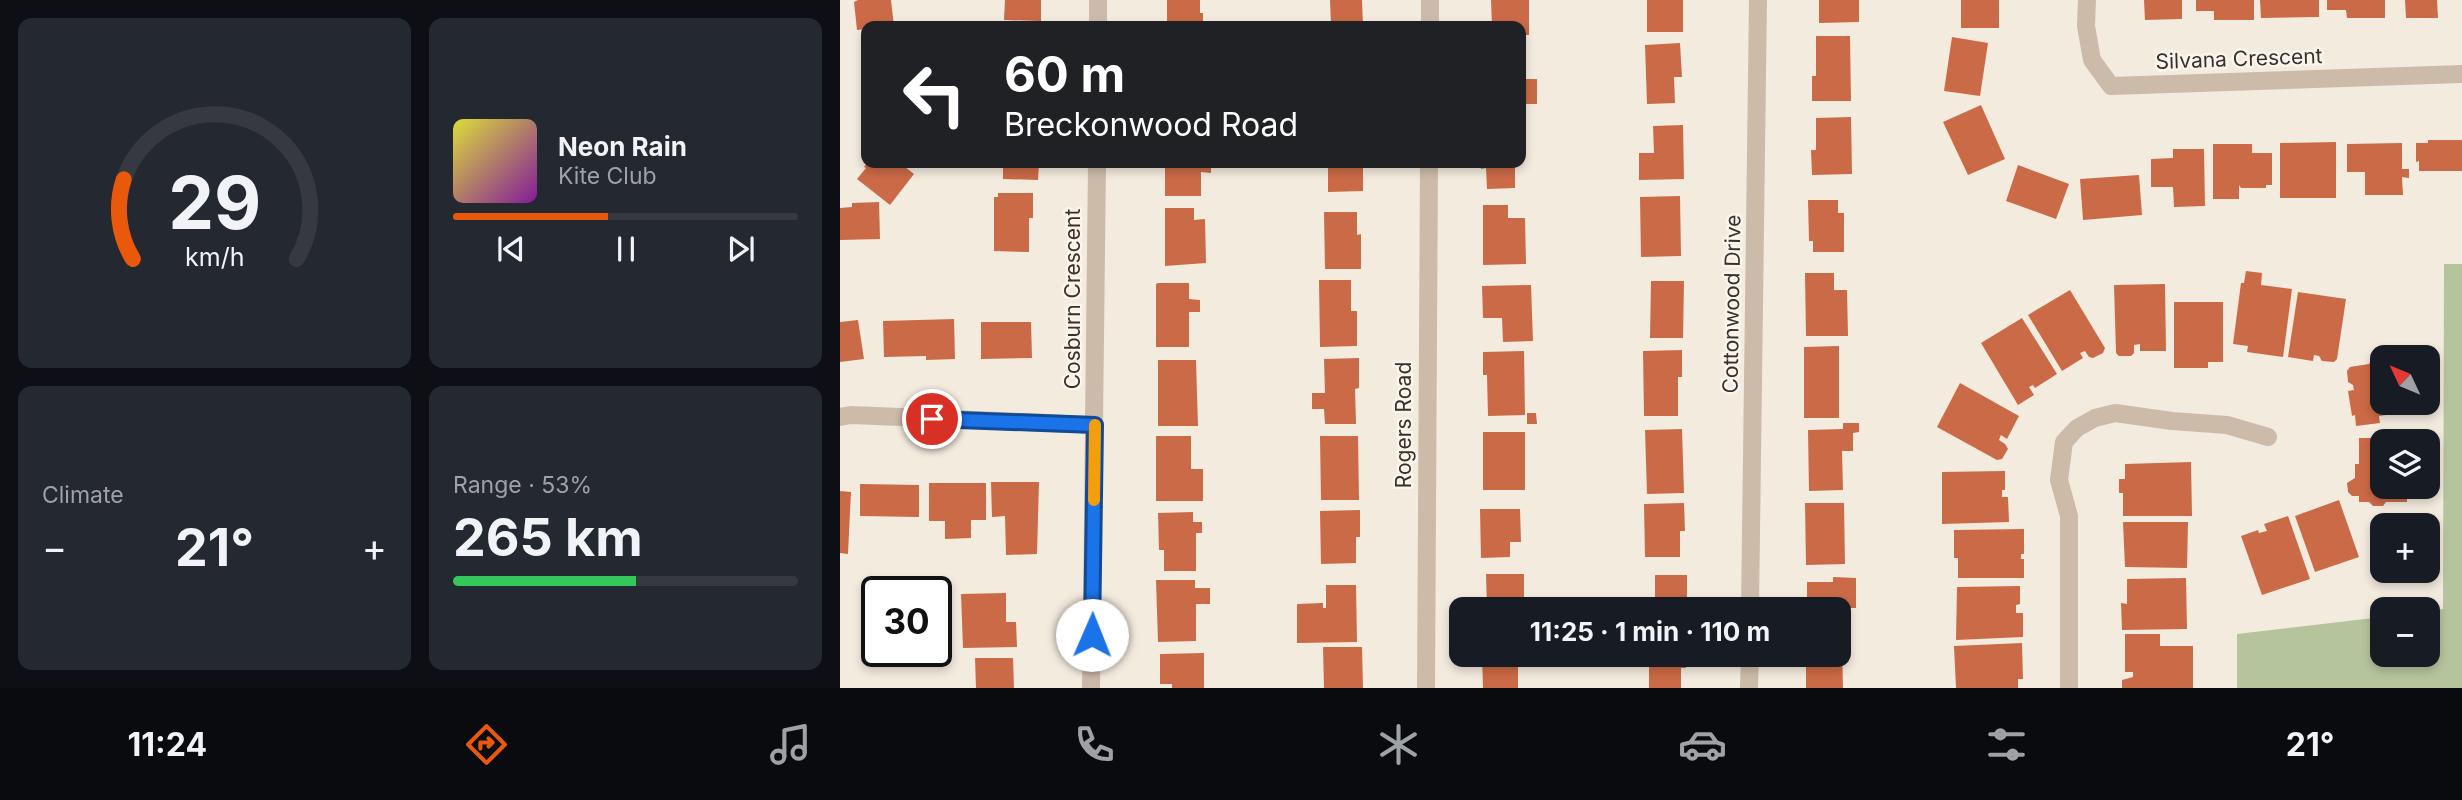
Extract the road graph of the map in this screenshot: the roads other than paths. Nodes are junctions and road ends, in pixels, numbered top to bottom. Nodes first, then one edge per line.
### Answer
1 (1098, 0) edge
2 (1430, 0) edge
3 (1758, 0) edge
4 (2087, 0) edge
5 (1098, 21) edge
6 (1430, 21) edge
7 (2462, 74) edge
8 (1097, 168) edge
9 (1429, 168) edge
10 (840, 417) edge
11 (1095, 425) junction
12 (2268, 438) dead end
13 (1751, 597) edge
14 (1750, 667) edge
15 (1091, 688) edge
16 (1426, 688) edge
17 (1749, 688) edge
18 (2069, 688) edge

1 - 5 street
2 - 6 street
3 - 13 street, Cottonwood Drive
4 - 7 street, Silvana Crescent
8 - 11 street, Cosburn Crescent
9 - 16 street, Rogers Road
10 - 11 street
11 - 15 street, Cosburn Crescent
12 - 18 street
14 - 17 street

